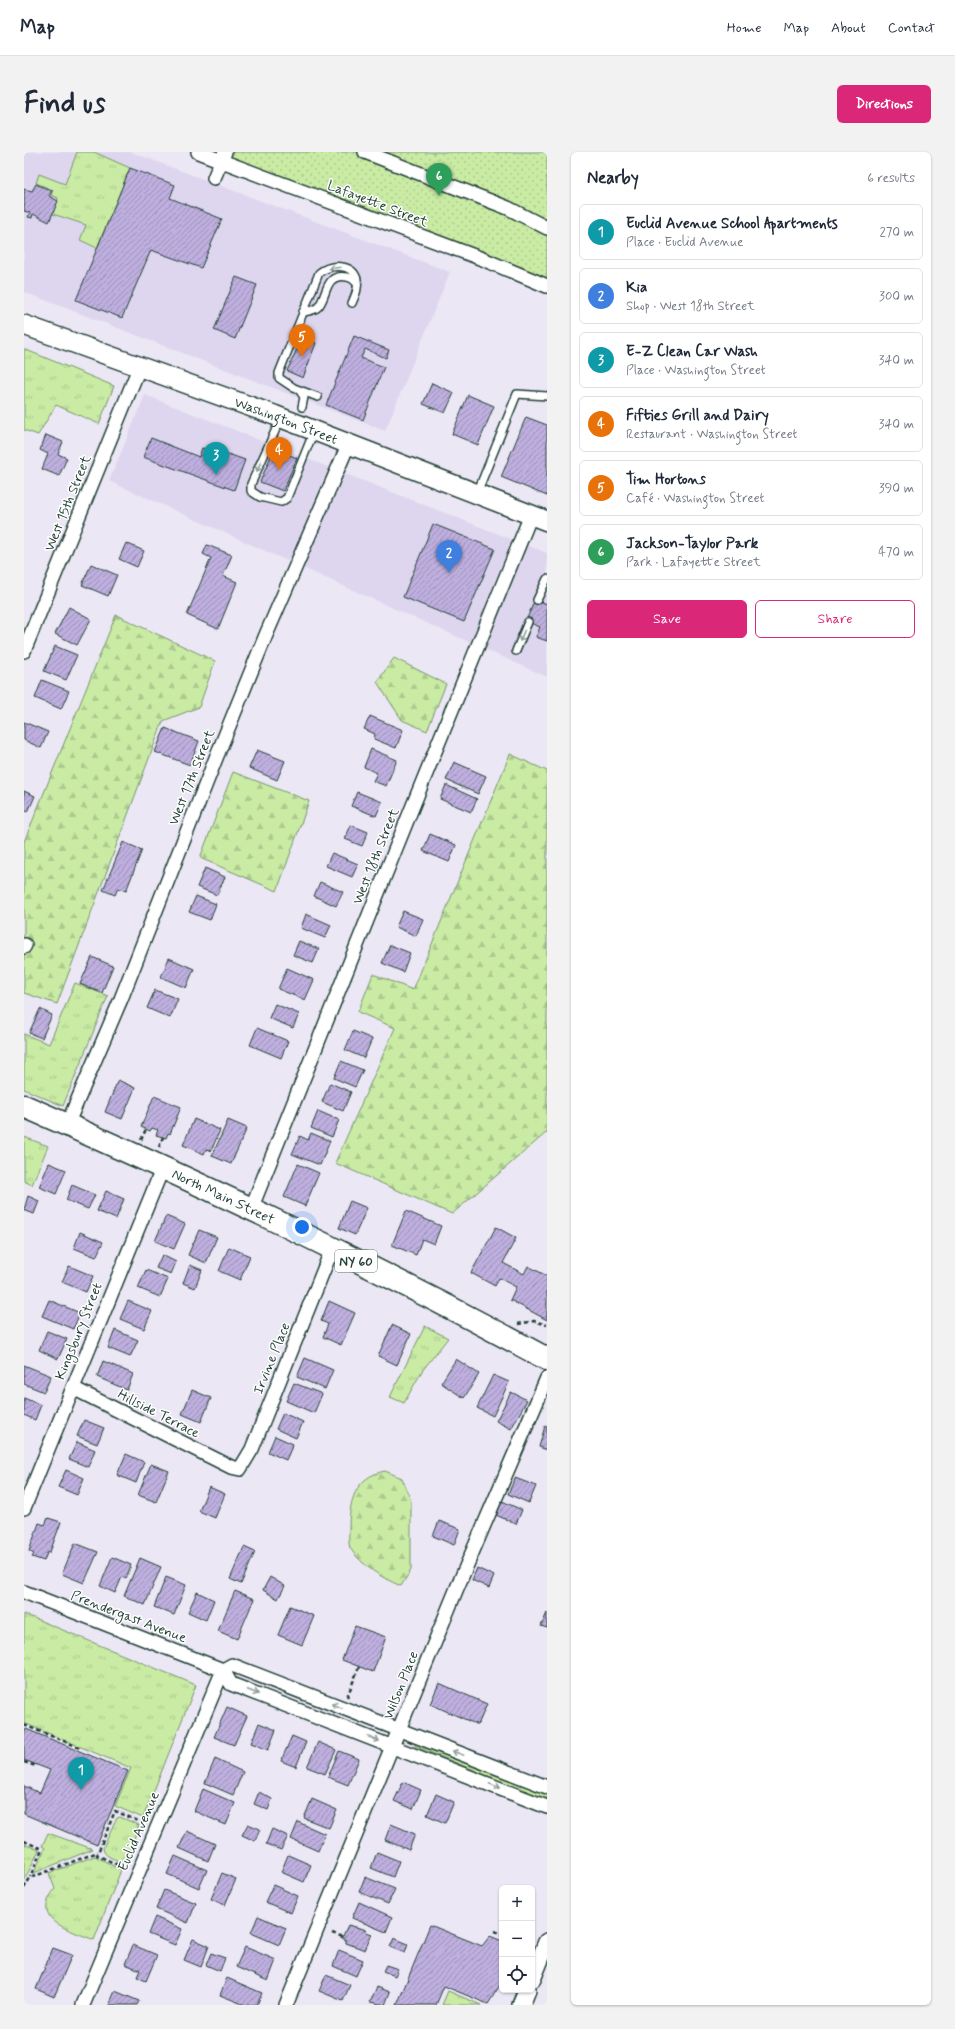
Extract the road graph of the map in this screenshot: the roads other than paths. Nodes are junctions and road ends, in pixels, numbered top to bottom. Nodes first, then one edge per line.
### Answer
1 (198, 152) edge
2 (365, 152) edge
3 (223, 156) edge
4 (214, 178) dead end
5 (547, 228) edge
6 (357, 284) junction
7 (547, 286) edge
8 (352, 303) dead end
9 (303, 312) junction
10 (24, 325) edge
11 (139, 368) junction
12 (300, 391) junction
13 (547, 396) edge
14 (318, 397) dead end
15 (302, 407) dead end
16 (281, 418) junction
17 (314, 430) junction
18 (349, 444) junction
19 (477, 494) junction
20 (539, 518) edge
21 (547, 579) edge
22 (537, 600) dead end
23 (528, 622) dead end
24 (24, 651) edge
25 (516, 651) dead end
26 (24, 1106) edge
27 (67, 1125) junction
28 (160, 1158) junction
29 (251, 1209) junction
30 (332, 1249) junction
31 (547, 1359) edge
32 (547, 1378) edge
33 (73, 1388) junction
34 (231, 1467) joint
35 (24, 1508) edge
36 (24, 1592) edge
37 (223, 1670) junction
38 (399, 1730) junction
39 (392, 1746) junction
40 (547, 1787) edge
41 (547, 1807) edge
42 (547, 1942) edge
43 (535, 1972) edge
44 (526, 1993) edge
45 (83, 2005) edge
46 (286, 2005) edge
47 (521, 2005) edge

1 - 3 street, Lafayette Street
2 - 5 street
3 - 4 street
3 - 7 street, Lafayette Street
6 - 8 lane
6 - 9 lane
6 -> 9 lane
9 - 12 lane
10 - 11 main road, Washington Street
11 - 16 main road, Washington Street
11 - 24 street, West 15th Street
12 - 14 lane
12 - 15 lane
13 - 19 lane
16 - 17 main road, Washington Street
16 -> 17 lane
17 - 18 main road, Washington Street
18 - 19 main road, Washington Street
18 - 27 street, West 17th Street
19 - 20 main road, Washington Street
20 - 29 street, West 18th Street
21 - 22 lane
23 -> 25 lane
26 - 27 highway, North Main Street / NY 60
27 - 28 highway, North Main Street / NY 60
28 - 29 highway, North Main Street / NY 60
28 - 33 street, Kingsbury Street
29 - 30 highway, North Main Street / NY 60
30 - 31 highway, North Main Street / NY 60
30 - 34 street, Irvine Place
32 - 38 street, Wilson Place
33 - 34 street, Hillside Terrace
33 - 35 street, Kingsbury Street
36 - 37 street, Prendergast Avenue
38 -> 37 street
37 -> 39 street
37 - 45 street, Euclid Avenue
38 - 39 street, Wilson Place
40 -> 38 street
39 -> 41 street
39 - 46 street, Wilson Place
42 - 43 street
44 - 47 street

